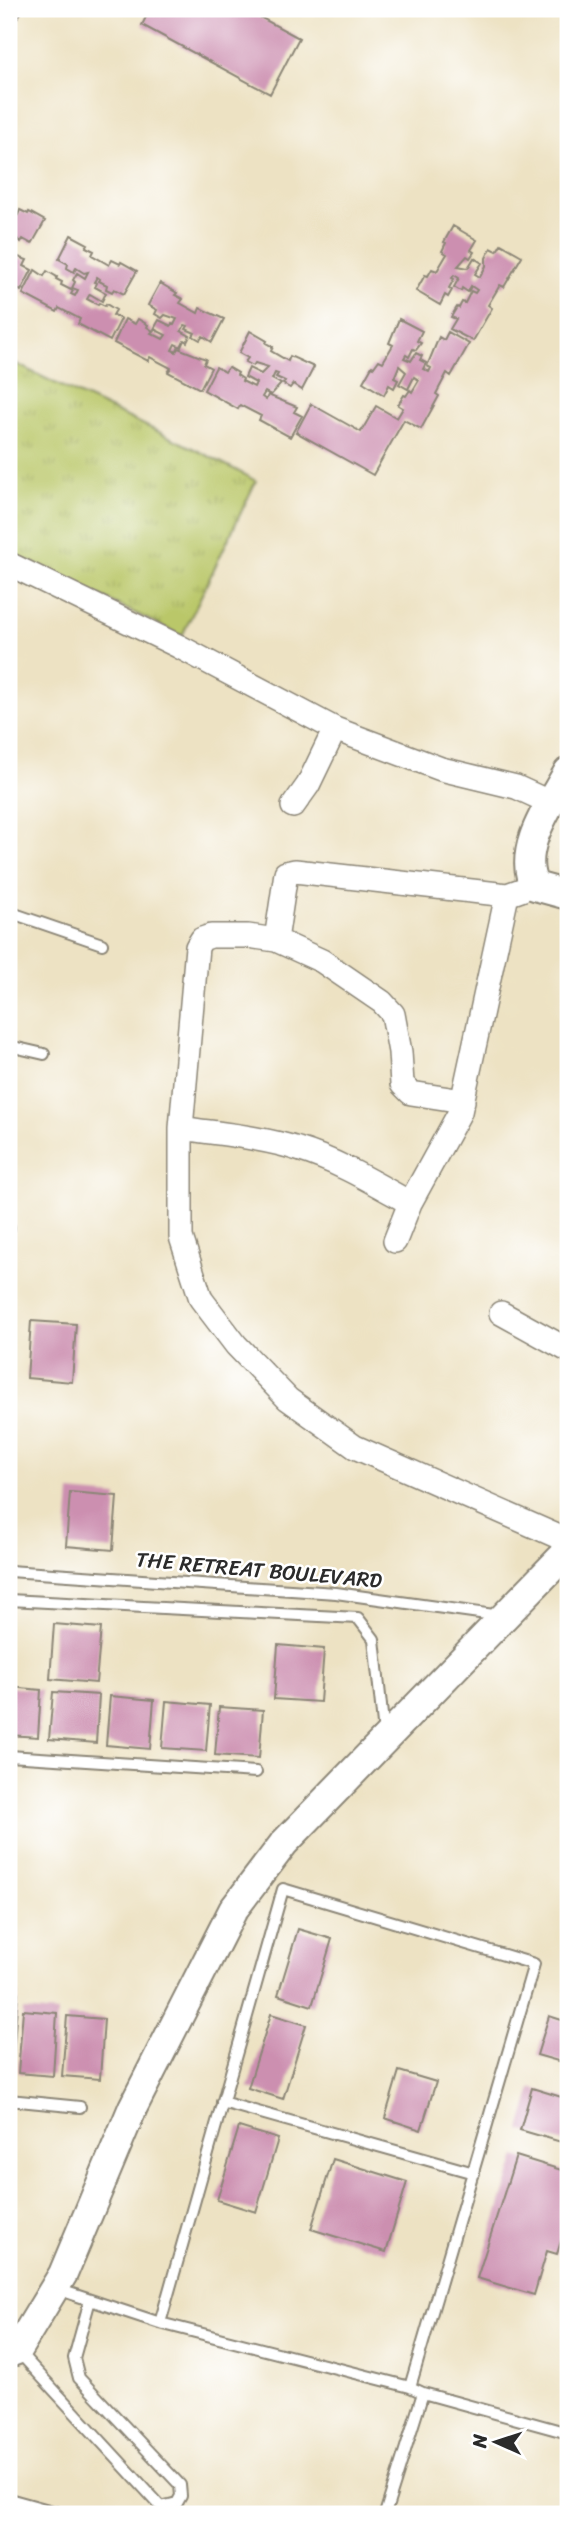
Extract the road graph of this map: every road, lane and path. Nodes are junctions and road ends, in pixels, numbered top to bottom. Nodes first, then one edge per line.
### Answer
1 (9, 564) edge
2 (335, 729) junction
3 (568, 772) edge
4 (551, 803) junction
5 (293, 806) dead end
6 (535, 886) junction
7 (507, 895) junction
8 (568, 895) edge
9 (9, 912) edge
10 (276, 940) junction
11 (102, 944) dead end
12 (9, 1046) edge
13 (44, 1054) dead end
14 (463, 1101) junction
15 (181, 1128) junction
16 (410, 1203) junction
17 (394, 1241) dead end
18 (501, 1312) dead end
19 (568, 1350) edge
20 (568, 1541) edge
21 (568, 1551) edge
22 (9, 1571) edge
23 (9, 1600) edge
24 (505, 1616) junction
25 (385, 1740) junction
26 (9, 1756) edge
27 (256, 1772) dead end
28 (9, 2100) edge
29 (222, 2102) junction
30 (80, 2107) dead end
31 (474, 2173) junction
32 (54, 2288) junction
33 (90, 2300) junction
34 (160, 2323) junction
35 (13, 2352) edge
36 (410, 2387) junction
37 (423, 2393) junction
38 (568, 2433) edge
39 (9, 2499) edge
40 (164, 2511) edge
41 (63, 2514) edge
42 (385, 2514) edge

1 - 2 street
2 - 4 street
2 - 5 street
3 - 4 street
4 - 6 street
6 - 7 street
6 - 8 street
7 - 10 street
7 - 14 street
9 - 11 lane
10 - 14 street
10 - 15 street
12 - 13 lane
14 - 16 street
15 - 16 street
15 - 20 street
16 - 17 street
18 - 19 street
21 - 24 street
22 - 24 lane, THE RETREAT BOULEVARD
23 - 25 lane
24 - 25 street
25 - 32 street
26 - 27 lane
28 - 30 lane
29 - 31 lane
29 - 31 lane
29 - 34 lane
31 - 36 lane
32 - 33 lane
32 - 35 street
33 - 34 lane
33 - 40 lane
34 - 36 lane
35 - 40 lane
36 - 37 lane
37 - 38 lane
37 - 42 lane
39 - 41 lane

